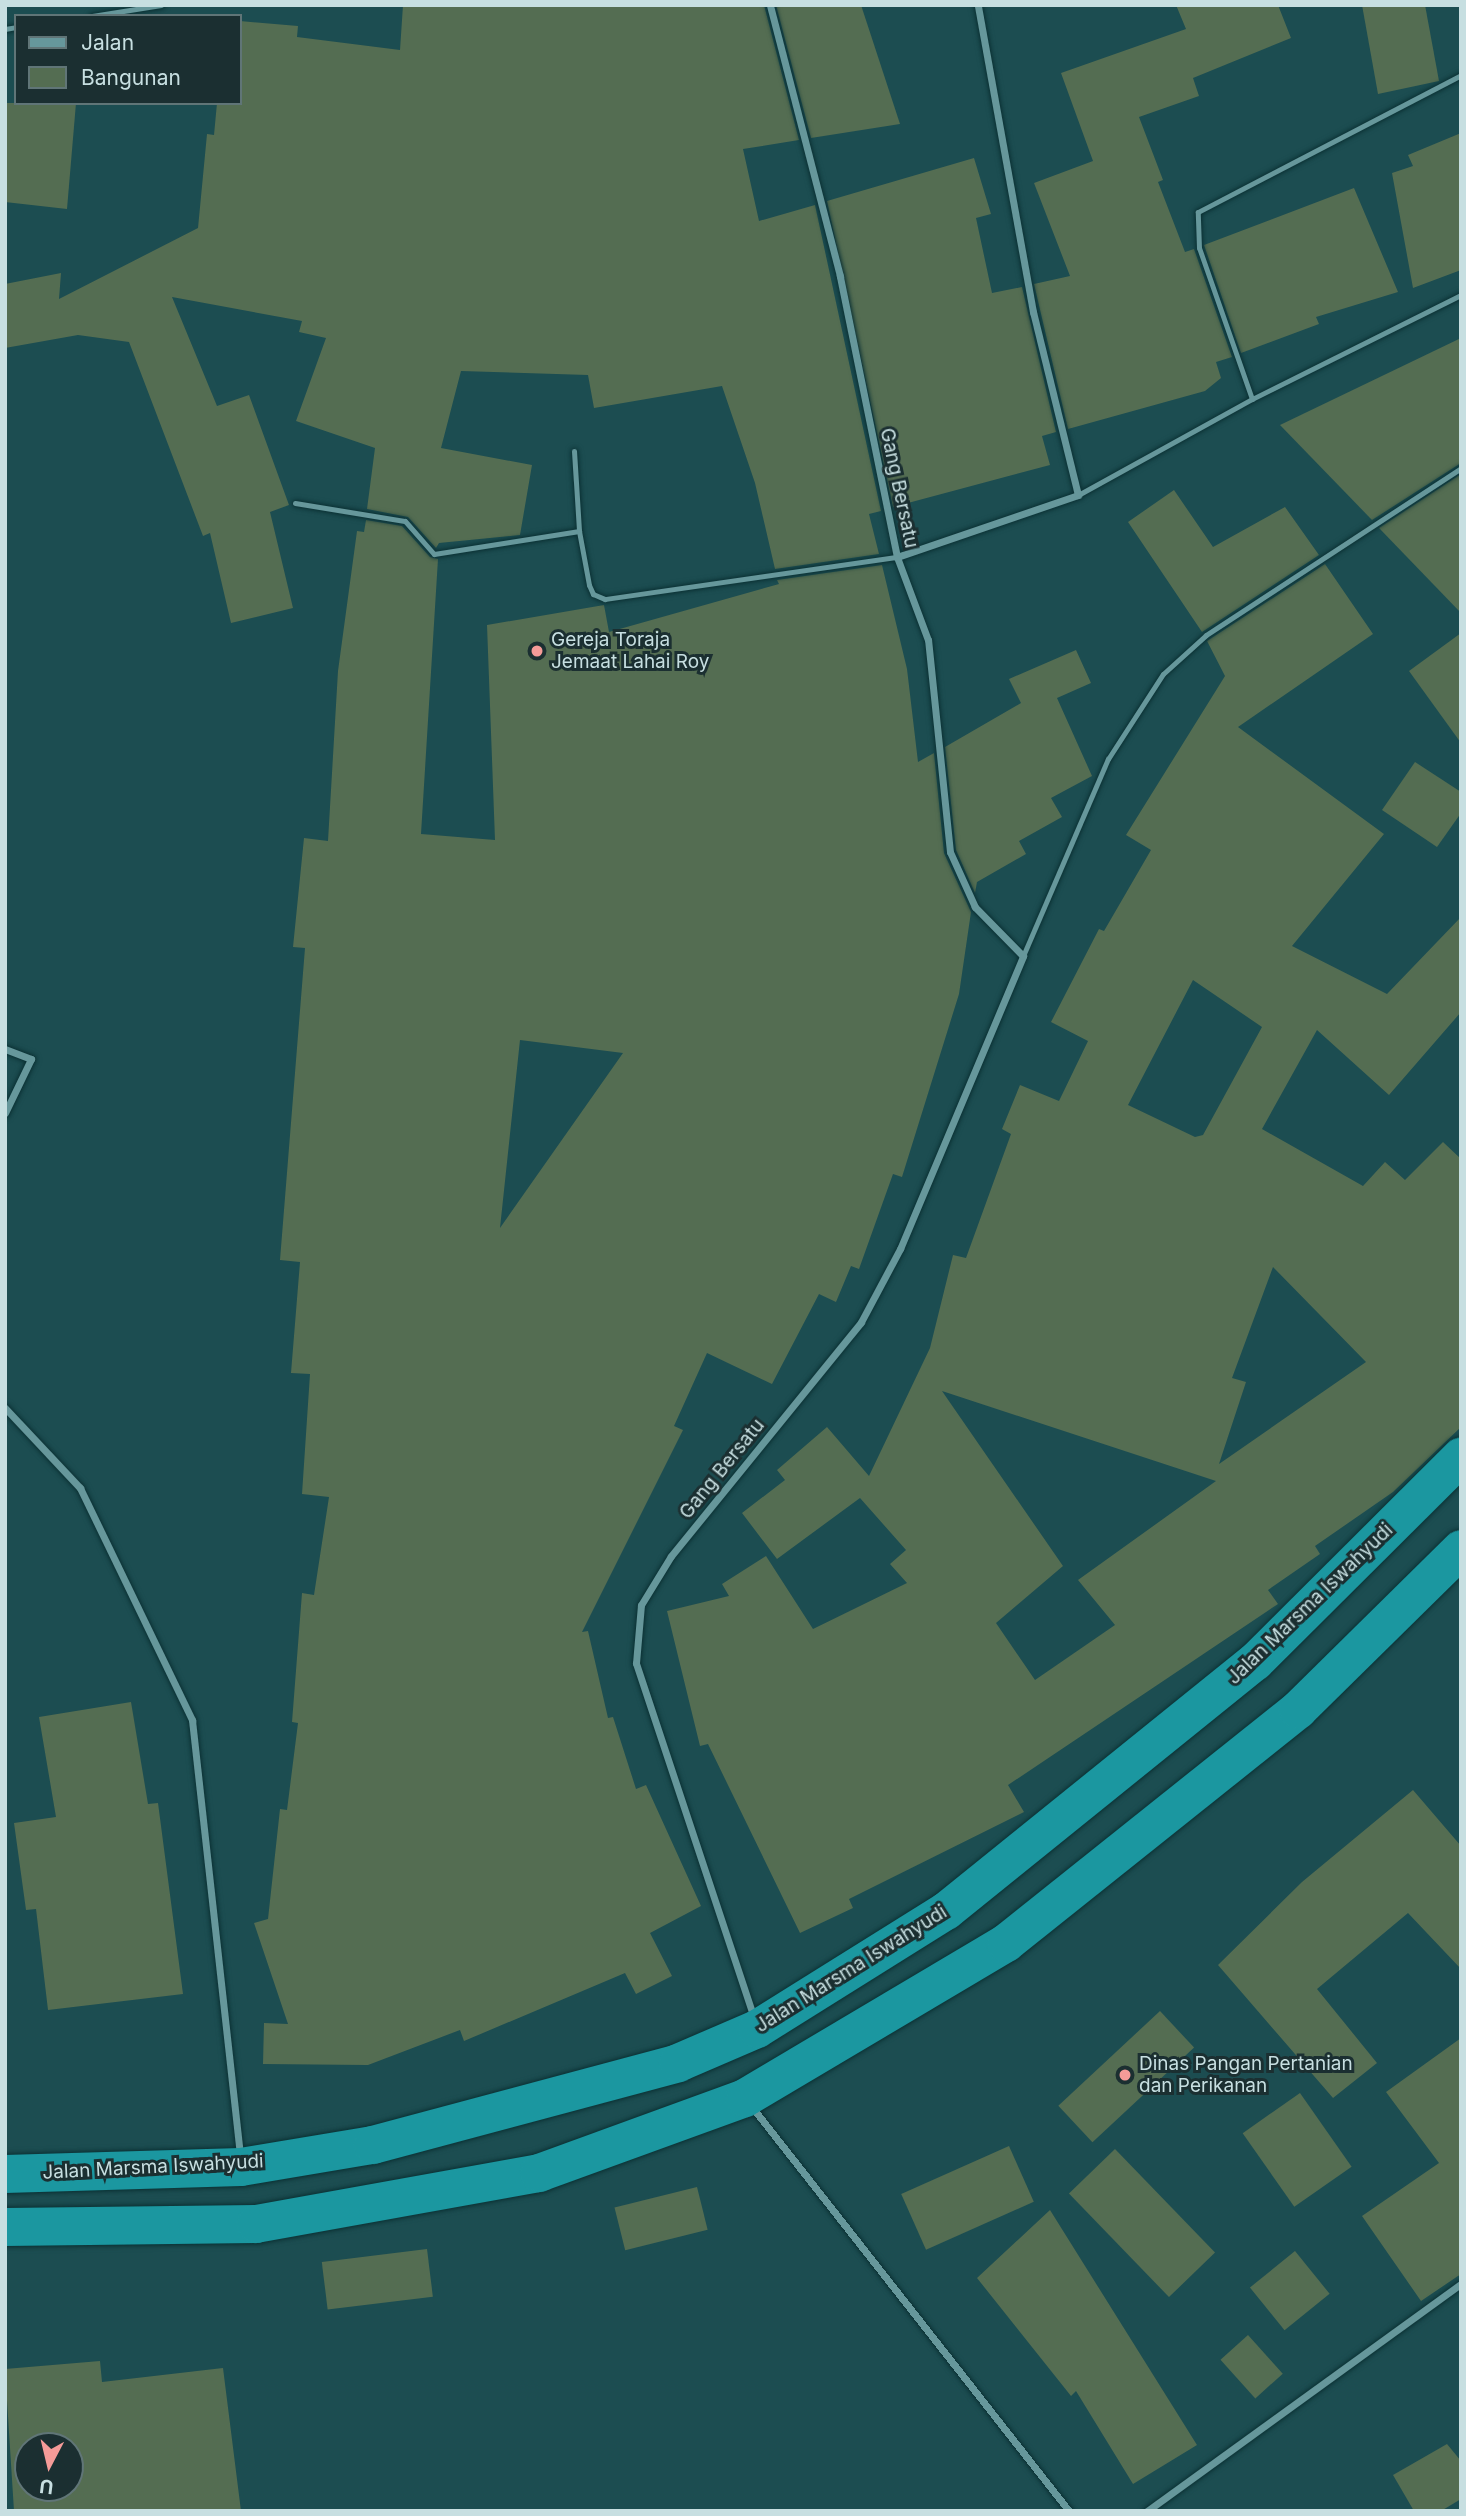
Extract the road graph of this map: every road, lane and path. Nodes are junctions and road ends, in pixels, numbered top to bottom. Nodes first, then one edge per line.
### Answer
1 (161, 5) edge
2 (770, 5) edge
3 (978, 5) edge
4 (105, 14) edge
5 (1461, 75) edge
6 (1461, 295) edge
7 (1252, 399) junction
8 (574, 451) dead end
9 (1461, 468) edge
10 (1078, 495) junction
11 (295, 503) dead end
12 (579, 531) junction
13 (897, 557) junction
14 (1023, 957) junction
15 (5, 1049) edge
16 (5, 1113) edge
17 (5, 1408) edge
18 (1461, 1457) edge
19 (1461, 1549) edge
20 (757, 2029) junction
21 (745, 2098) junction
22 (241, 2167) junction
23 (5, 2174) edge
24 (5, 2227) edge
25 (1461, 2284) edge
26 (1069, 2511) edge
27 (1147, 2511) edge

1 - 4 lane
2 - 13 street, Gang Bersatu
3 - 10 street
5 - 7 lane
6 - 7 lane
7 - 10 lane
8 - 12 lane
9 - 14 lane, Gang Bersatu
10 - 13 street
11 - 12 lane
12 - 13 lane
13 - 14 street, Gang Bersatu
14 - 20 street, Gang Bersatu
15 - 16 street
17 - 22 street
18 - 20 highway, Jalan Marsma Iswahyudi
19 - 21 highway
20 - 22 highway, Jalan Marsma Iswahyudi
21 - 24 highway
21 - 26 street
22 - 23 highway, Jalan Marsma Iswahyudi
25 - 27 street

